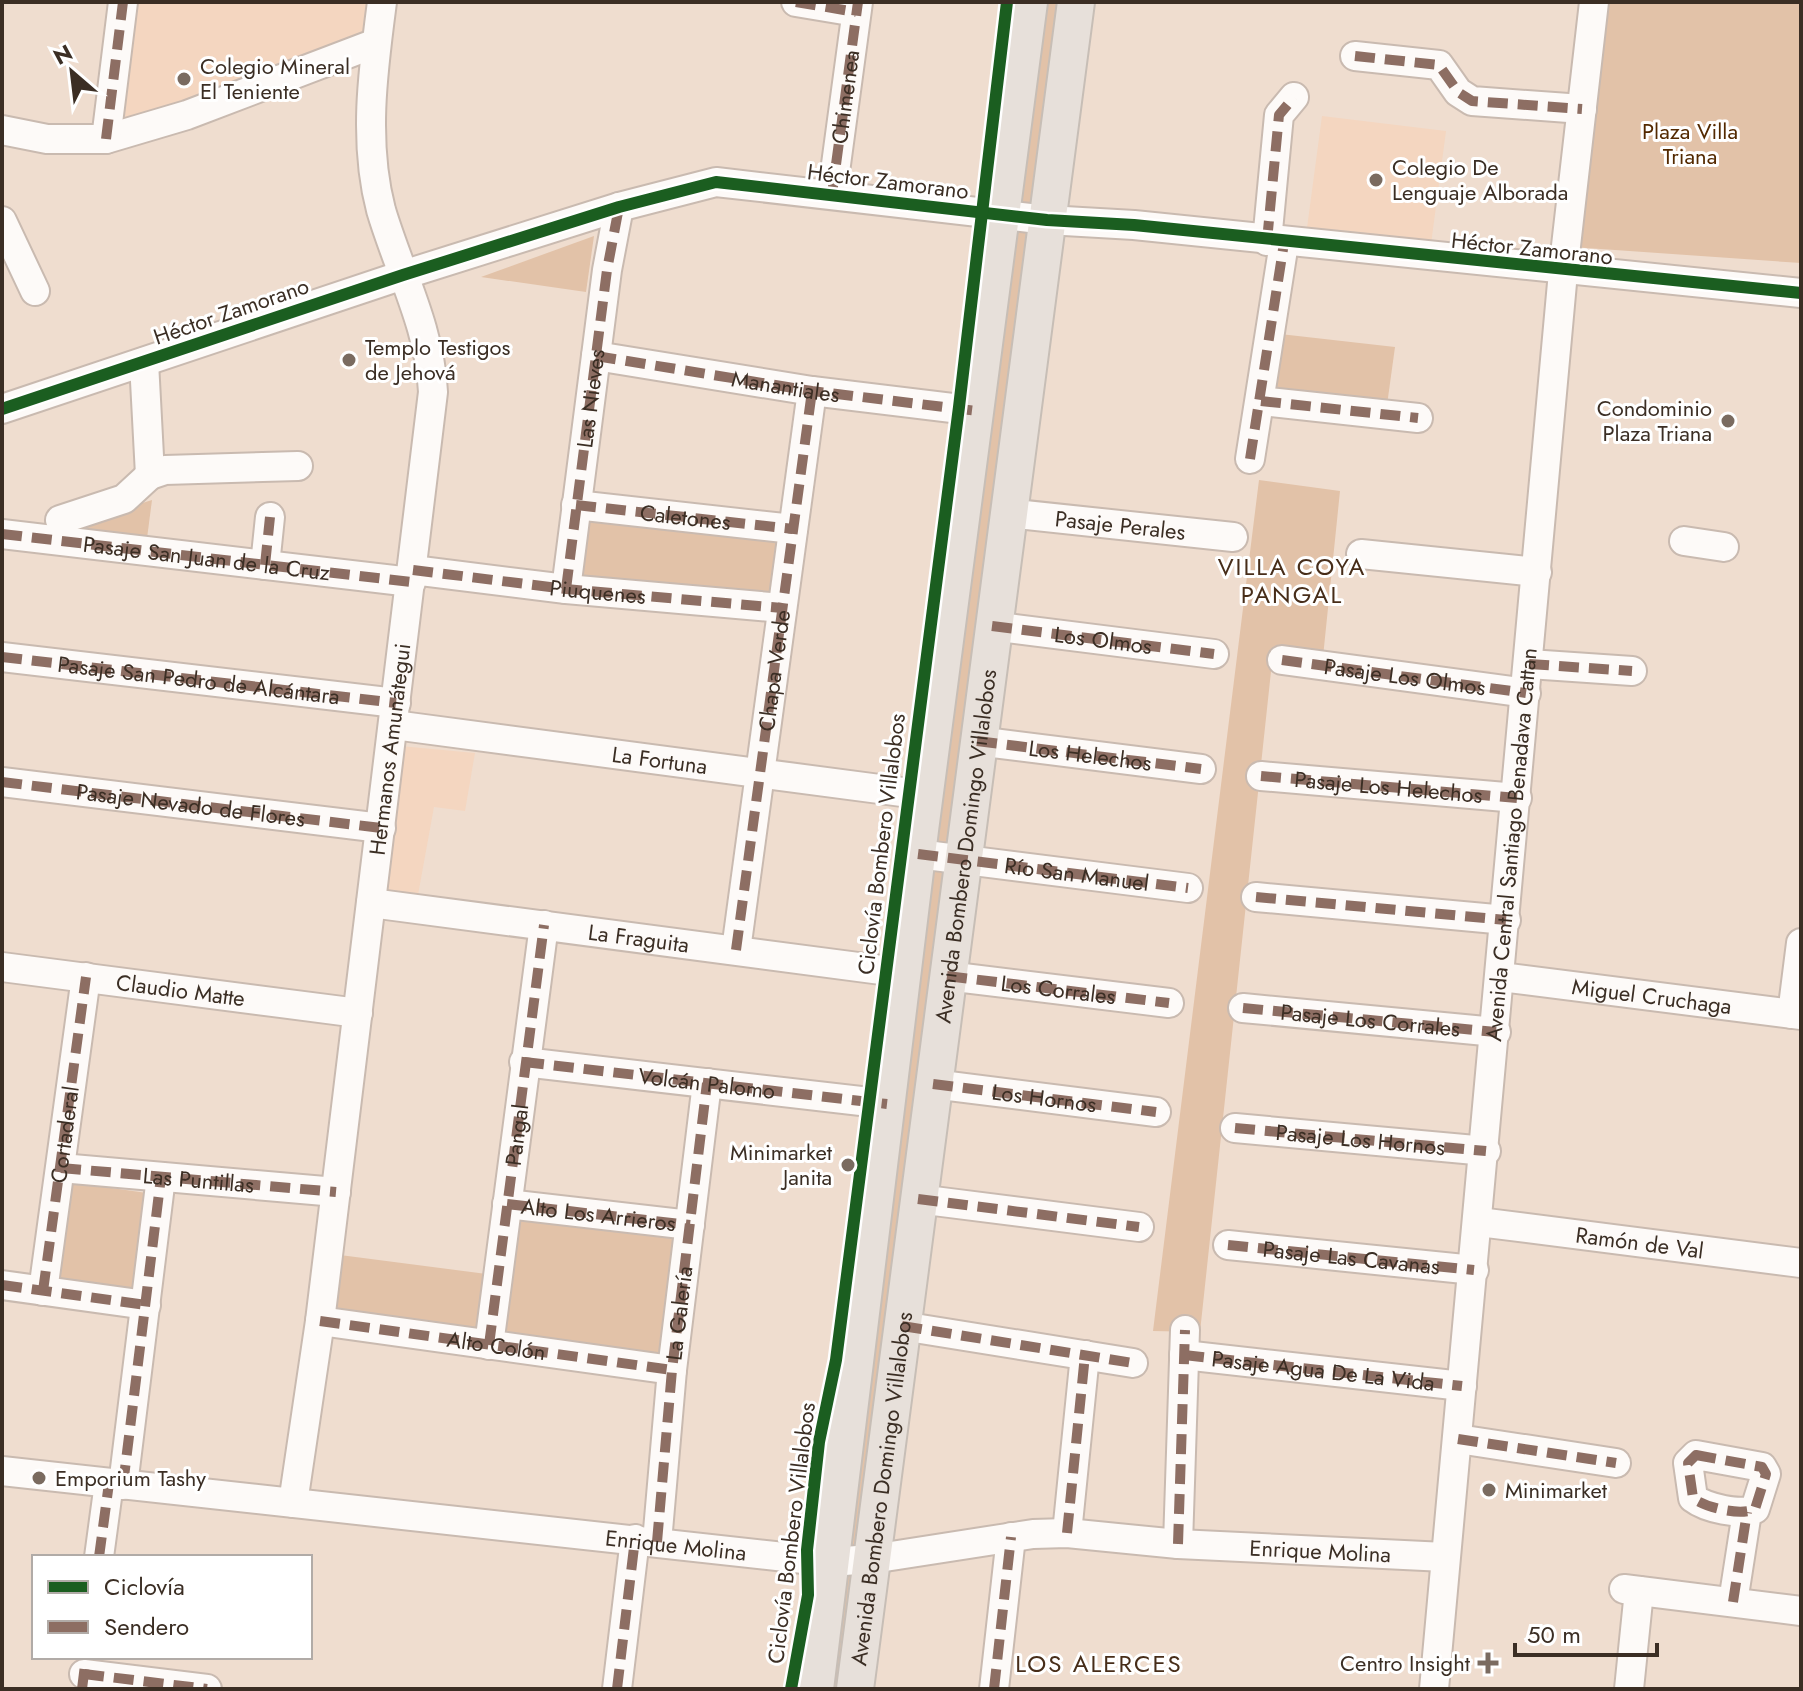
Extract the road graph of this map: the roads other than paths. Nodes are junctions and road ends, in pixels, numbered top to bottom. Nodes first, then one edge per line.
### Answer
1 (123, 2) edge
2 (382, 2) edge
3 (796, 2) edge
4 (1029, 2) edge
5 (1076, 2) edge
6 (1594, 2) edge
7 (857, 7) edge
8 (376, 43) junction
9 (1355, 56) dead end
10 (1294, 97) dead end
11 (1582, 109) junction
12 (2, 130) edge
13 (106, 139) junction
14 (832, 194) junction
15 (619, 207) junction
16 (1001, 215) junction
17 (1047, 220) junction
18 (2, 221) edge
19 (1276, 242) junction
20 (1563, 272) junction
21 (403, 275) junction
22 (35, 291) dead end
23 (1801, 293) edge
24 (596, 356) junction
25 (144, 362) junction
26 (812, 391) junction
27 (1261, 401) junction
28 (2, 409) edge
29 (977, 411) junction
30 (1418, 418) dead end
31 (1250, 459) dead end
32 (298, 466) dead end
33 (150, 475) junction
34 (576, 505) junction
35 (1007, 513) junction
36 (270, 517) dead end
37 (60, 520) dead end
38 (793, 529) junction
39 (2, 534) edge
40 (1233, 537) dead end
41 (1684, 541) dead end
42 (1724, 547) dead end
43 (1361, 554) dead end
44 (265, 565) junction
45 (1537, 572) junction
46 (412, 576) junction
47 (566, 589) junction
48 (782, 608) junction
49 (992, 626) junction
50 (1214, 654) dead end
51 (2, 657) edge
52 (1282, 660) dead end
53 (1529, 664) junction
54 (1632, 671) dead end
55 (1526, 693) junction
56 (395, 714) junction
57 (977, 741) junction
58 (1201, 769) dead end
59 (760, 773) junction
60 (1261, 776) dead end
61 (2, 782) edge
62 (925, 795) junction
63 (1517, 798) junction
64 (381, 828) junction
65 (918, 854) junction
66 (962, 860) junction
67 (1188, 888) dead end
68 (1256, 897) dead end
69 (371, 903) junction
70 (1506, 920) junction
71 (544, 925) junction
72 (1801, 943) edge
73 (736, 950) junction
74 (2, 967) edge
75 (904, 973) junction
76 (947, 976) junction
77 (86, 977) junction
78 (1501, 977) junction
79 (1169, 1003) dead end
80 (1243, 1008) dead end
81 (358, 1013) junction
82 (1796, 1015) edge
83 (1496, 1032) junction
84 (524, 1062) junction
85 (707, 1083) junction
86 (933, 1084) junction
87 (887, 1104) junction
88 (1156, 1112) dead end
89 (1235, 1128) dead end
90 (1486, 1151) junction
91 (61, 1168) junction
92 (161, 1177) junction
93 (336, 1192) junction
94 (918, 1199) junction
95 (507, 1204) junction
96 (1479, 1222) junction
97 (690, 1225) junction
98 (1139, 1227) dead end
99 (1228, 1245) dead end
100 (1801, 1263) edge
101 (1474, 1270) junction
102 (2, 1285) edge
103 (43, 1291) junction
104 (146, 1305) junction
105 (320, 1321) junction
106 (902, 1326) junction
107 (489, 1345) junction
108 (1085, 1355) junction
109 (1133, 1363) dead end
110 (672, 1370) junction
111 (1462, 1386) junction
112 (1458, 1439) junction
113 (1616, 1463) dead end
114 (2, 1471) edge
115 (116, 1484) junction
116 (293, 1503) junction
117 (1747, 1512) dead end
118 (1067, 1533) junction
119 (1011, 1537) junction
120 (646, 1541) junction
121 (1178, 1544) junction
122 (99, 1555) edge
123 (1445, 1557) junction
124 (872, 1559) junction
125 (830, 1562) junction
126 (1733, 1602) junction
127 (1801, 1611) edge
128 (84, 1673) edge
129 (207, 1689) edge
130 (617, 1689) edge
131 (815, 1689) edge
132 (855, 1689) edge
133 (994, 1689) edge
134 (1434, 1689) edge
135 (1629, 1689) edge

1 - 13 street
2 - 8 street, Hermanos Amunátegui
3 - 7 street
4 - 16 main road, Avenida Bombero Domingo Villalobos
5 - 17 main road, Avenida Bombero Domingo Villalobos
6 - 11 street, Avenida Central Santiago Benadava Cattan
7 - 14 street, Chimenea
8 - 13 street
8 - 21 street, Hermanos Amunátegui
9 - 11 street
10 - 19 street
11 - 20 street, Avenida Central Santiago Benadava Cattan
12 - 13 street
14 - 15 street, Héctor Zamorano
14 - 16 street, Héctor Zamorano
15 - 21 street, Héctor Zamorano
15 - 24 street, Las Nieves
16 - 17 street, Héctor Zamorano
16 - 29 main road, Avenida Bombero Domingo Villalobos
17 - 19 street, Héctor Zamorano
17 - 35 main road, Avenida Bombero Domingo Villalobos
18 - 22 street
19 - 20 street, Héctor Zamorano
19 - 27 street
20 - 23 street, Héctor Zamorano
20 - 45 street, Avenida Central Santiago Benadava Cattan
21 - 25 street, Héctor Zamorano
21 - 46 street, Hermanos Amunátegui
24 - 26 street, Manantiales
24 - 34 street, Las Nieves
25 - 28 street, Héctor Zamorano
25 - 33 street
26 - 29 street, Manantiales
26 - 38 street, Chapa Verde
27 - 30 street
27 - 31 street
29 - 62 main road, Avenida Bombero Domingo Villalobos
32 - 33 street
33 - 37 street
34 - 38 street, Caletones
34 - 47 street, Las Nieves
35 - 40 street, Pasaje Perales
35 - 49 main road, Avenida Bombero Domingo Villalobos
36 - 44 street
38 - 48 street, Chapa Verde
39 - 44 street, Pasaje San Juan de la Cruz
41 - 42 street
43 - 45 street
44 - 46 street, Pasaje San Juan de la Cruz
45 - 53 street, Avenida Central Santiago Benadava Cattan
46 - 47 street, Piuquenes
46 - 56 street, Hermanos Amunátegui
47 - 48 street, Piuquenes
48 - 59 street, Chapa Verde
49 - 50 street, Los Olmos
49 - 57 main road, Avenida Bombero Domingo Villalobos
51 - 56 street, Pasaje San Pedro de Alcántara
52 - 55 street, Pasaje Los Olmos
53 - 54 street
53 - 55 street, Avenida Central Santiago Benadava Cattan
55 - 63 street, Avenida Central Santiago Benadava Cattan
56 - 59 street, La Fortuna
56 - 64 street, Hermanos Amunátegui
57 - 58 street, Los Helechos
57 - 66 main road, Avenida Bombero Domingo Villalobos
59 - 62 street, La Fortuna
59 - 73 street, Chapa Verde
60 - 63 street, Pasaje Los Helechos
61 - 64 street, Pasaje Nevado de Flores
62 - 65 main road, Avenida Bombero Domingo Villalobos
63 - 70 street, Avenida Central Santiago Benadava Cattan
64 - 69 street, Hermanos Amunátegui
65 - 66 street, Río San Manuel
65 - 75 main road, Avenida Bombero Domingo Villalobos
66 - 67 street, Río San Manuel
66 - 76 main road, Avenida Bombero Domingo Villalobos
68 - 70 street
69 - 71 street, La Fraguita
69 - 81 street, Hermanos Amunátegui
70 - 78 street, Avenida Central Santiago Benadava Cattan
71 - 73 street, La Fraguita
71 - 84 street, Pangal
72 - 82 street
73 - 75 street, La Fraguita
74 - 77 street, Claudio Matte
75 - 87 main road, Avenida Bombero Domingo Villalobos
76 - 79 street, Los Corrales
76 - 86 main road, Avenida Bombero Domingo Villalobos
77 - 81 street, Claudio Matte
77 - 91 street, Cortaderal
78 - 82 street, Miguel Cruchaga
78 - 83 street, Avenida Central Santiago Benadava Cattan
80 - 83 street, Pasaje Los Corrales
81 - 93 street, Hermanos Amunátegui
83 - 90 street, Avenida Central Santiago Benadava Cattan
84 - 85 street, Volcán Palomo
84 - 95 street, Pangal
85 - 87 street, Volcán Palomo
85 - 97 street, La Galería
86 - 88 street, Los Hornos
86 - 94 main road, Avenida Bombero Domingo Villalobos
87 - 125 main road, Avenida Bombero Domingo Villalobos
89 - 90 street, Pasaje Los Hornos
90 - 96 street, Avenida Central Santiago Benadava Cattan
91 - 92 street, Las Puntillas
91 - 103 street, Cortaderal
92 - 93 street, Las Puntillas
92 - 104 street
93 - 105 street, Hermanos Amunátegui
94 - 98 street
94 - 106 main road, Avenida Bombero Domingo Villalobos
95 - 97 street, Alto Los Arrieros
95 - 107 street, Pangal
96 - 100 street, Ramón de Val
96 - 101 street, Avenida Central Santiago Benadava Cattan
97 - 110 street, La Galería
99 - 101 street, Pasaje Las Cavanas
101 - 111 street, Avenida Central Santiago Benadava Cattan
102 - 103 street
103 - 104 street
104 - 115 street
105 - 107 street, Alto Colón
105 - 116 street, Hermanos Amunátegui
106 - 108 street
106 - 124 main road, Avenida Bombero Domingo Villalobos
107 - 110 street, Alto Colón
108 - 109 street
108 - 118 street
110 - 120 street, La Galería
111 - 112 street, Avenida Central Santiago Benadava Cattan
111 - 121 street, Pasaje Agua De La Vida
112 - 113 street
112 - 123 street, Avenida Central Santiago Benadava Cattan
114 - 115 street, Enrique Molina
115 - 116 street, Enrique Molina
115 - 122 street
116 - 120 street, Enrique Molina
117 - 126 street
118 - 119 street, Enrique Molina
118 - 121 street, Enrique Molina
119 - 124 street, Enrique Molina
119 - 133 street
120 - 125 street, Enrique Molina
120 - 130 street, La Galería
121 - 123 street, Enrique Molina
123 - 134 street, Avenida Central Santiago Benadava Cattan
124 - 125 street, Enrique Molina
124 - 132 main road, Avenida Bombero Domingo Villalobos
125 - 131 main road, Avenida Bombero Domingo Villalobos
126 - 127 street
126 - 135 street
128 - 129 street

